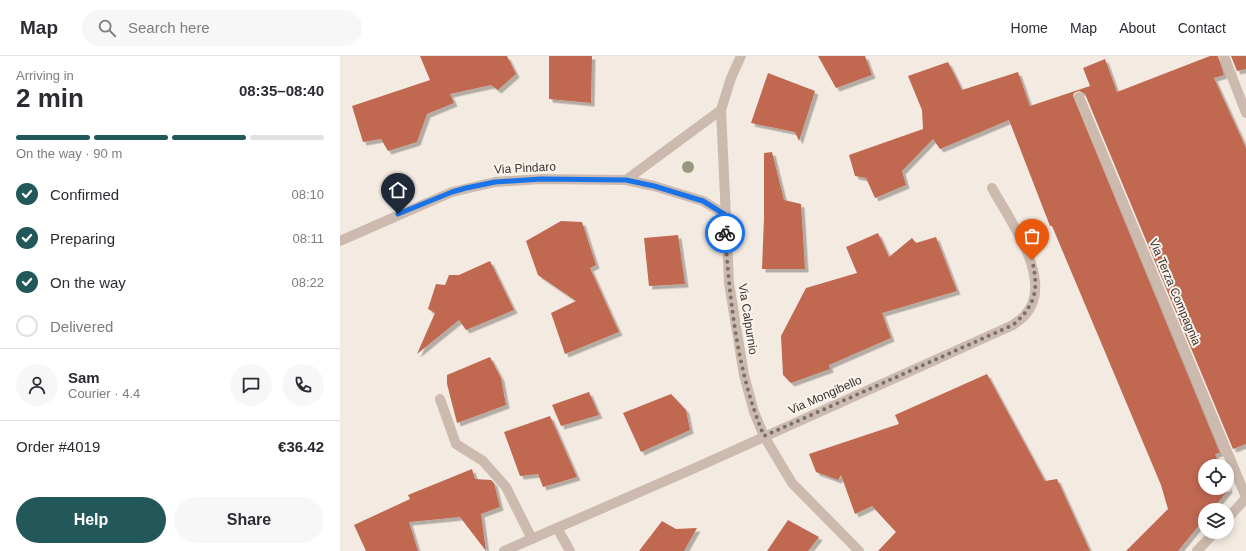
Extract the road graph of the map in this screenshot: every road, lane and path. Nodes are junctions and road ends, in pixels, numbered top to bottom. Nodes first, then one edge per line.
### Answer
1 (741, 56) edge
2 (1224, 56) edge
3 (1079, 97) dead end
4 (721, 110) junction
5 (1246, 113) edge
6 (626, 180) junction
7 (992, 188) dead end
8 (724, 214) junction
9 (340, 241) edge
10 (440, 399) dead end
11 (764, 436) junction
12 (1246, 497) edge
13 (1234, 511) edge
14 (557, 528) junction
15 (532, 539) junction
16 (1208, 539) edge
17 (504, 551) edge
18 (570, 551) edge
19 (859, 551) edge
20 (1197, 551) edge

1 - 4 street, Via Calpurnio
2 - 5 street
3 - 12 street, Via Terza Compagnia
4 - 6 street
4 - 8 street, Via Calpurnio
6 - 8 street, Via Pindaro
6 - 9 street, Via Pindaro
7 - 11 street, Via Mongibello
8 - 11 street, Via Calpurnio
10 - 15 street
11 - 14 street, Via Mongibello
11 - 19 street, Via Calpurnio
12 - 13 street
14 - 15 street, Via Mongibello
14 - 18 street
15 - 17 street, Via Mongibello
16 - 20 street

